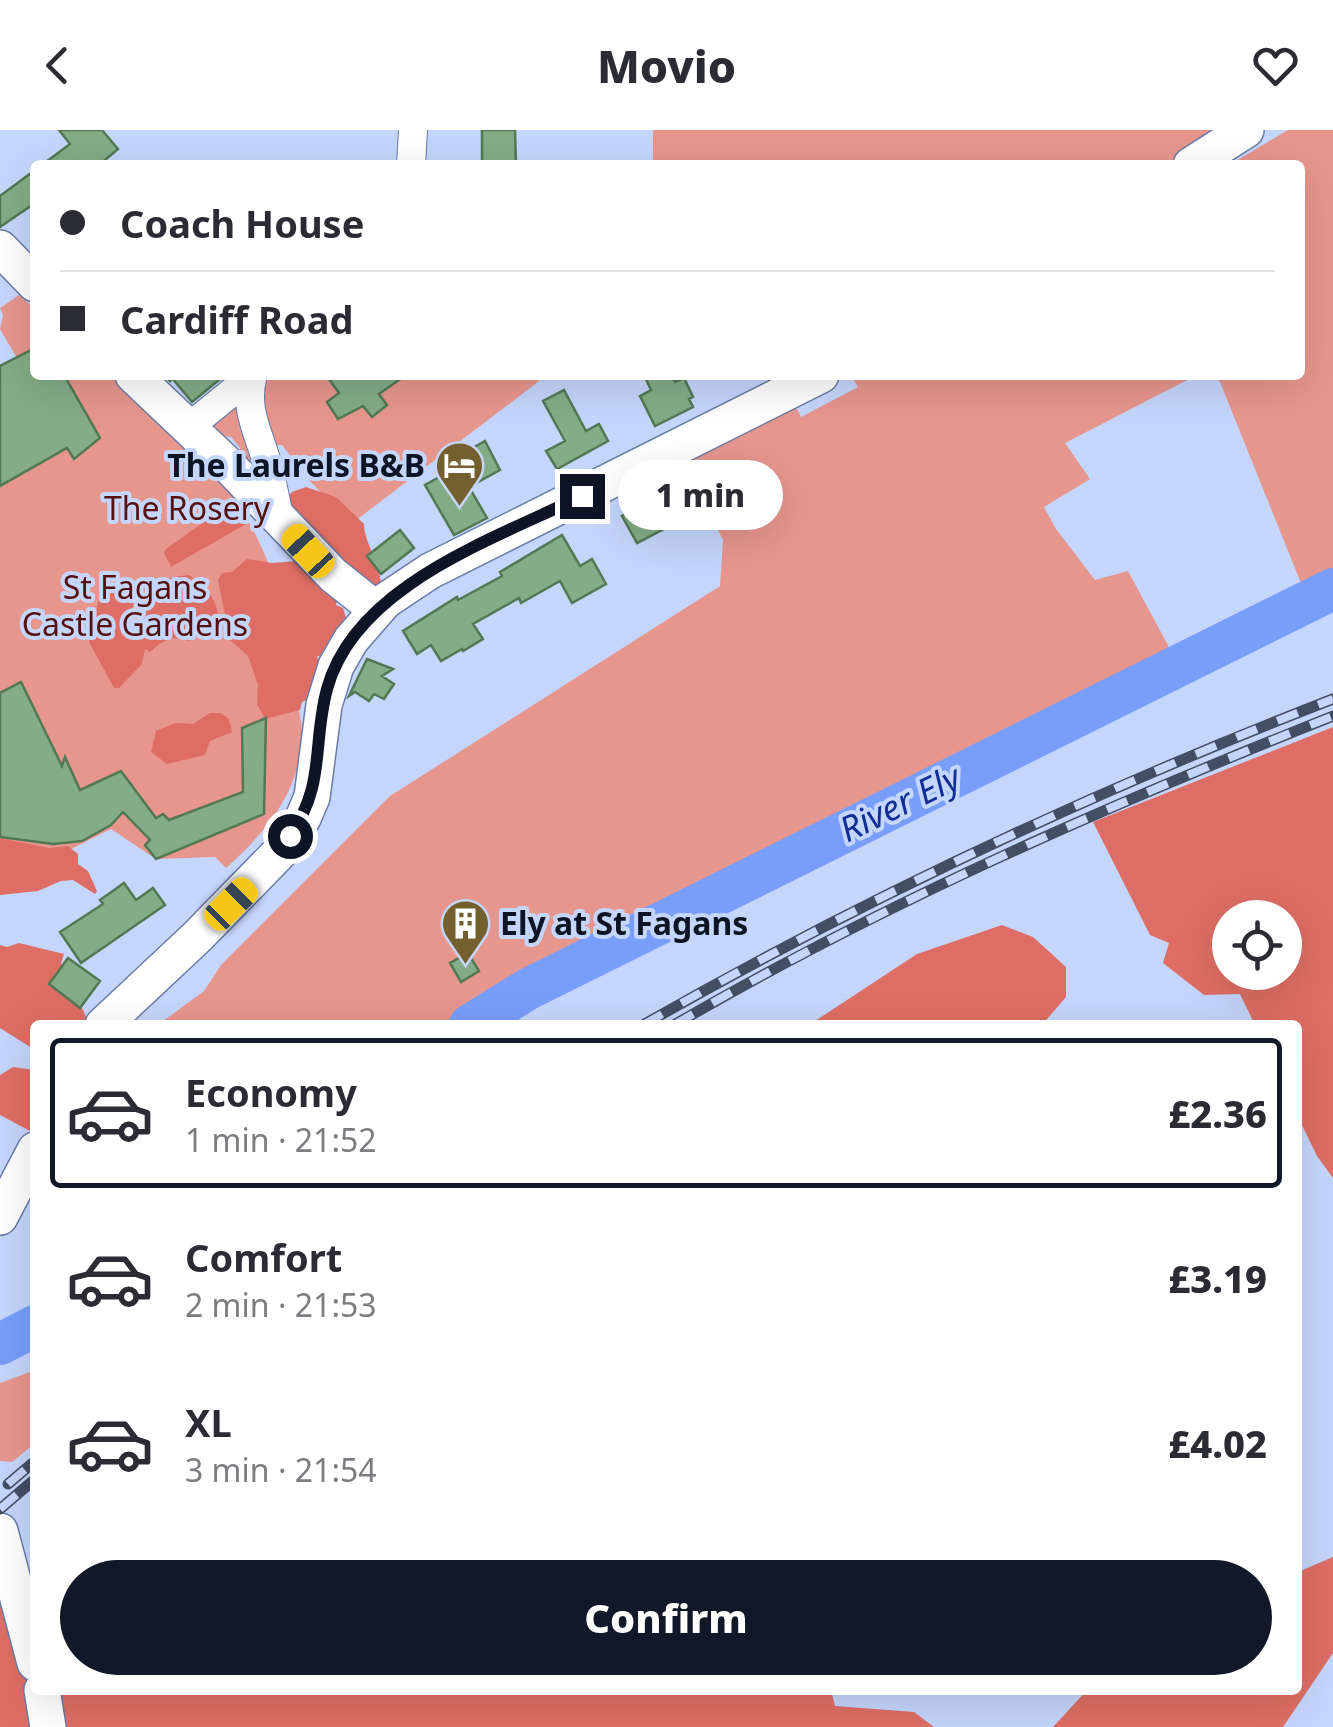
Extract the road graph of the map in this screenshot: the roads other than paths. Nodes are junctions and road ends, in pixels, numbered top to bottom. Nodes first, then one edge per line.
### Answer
1 (413, 130) edge
2 (1246, 130) edge
3 (410, 160) edge
4 (1199, 160) edge
5 (0, 248) edge
6 (30, 279) edge
7 (138, 380) edge
8 (246, 380) edge
9 (251, 380) edge
10 (812, 380) edge
11 (189, 426) junction
12 (280, 521) junction
13 (377, 610) junction
14 (108, 1020) edge
15 (30, 1160) edge
16 (0, 1217) edge
17 (0, 1532) edge
18 (30, 1644) edge
19 (43, 1695) edge
20 (48, 1727) edge

1 - 3 street
2 - 4 street
5 - 6 street
7 - 11 street
8 - 11 street
9 - 12 street
10 - 13 street
11 - 12 street
12 - 13 street
13 - 14 street
15 - 16 street
17 - 18 street
19 - 20 street

